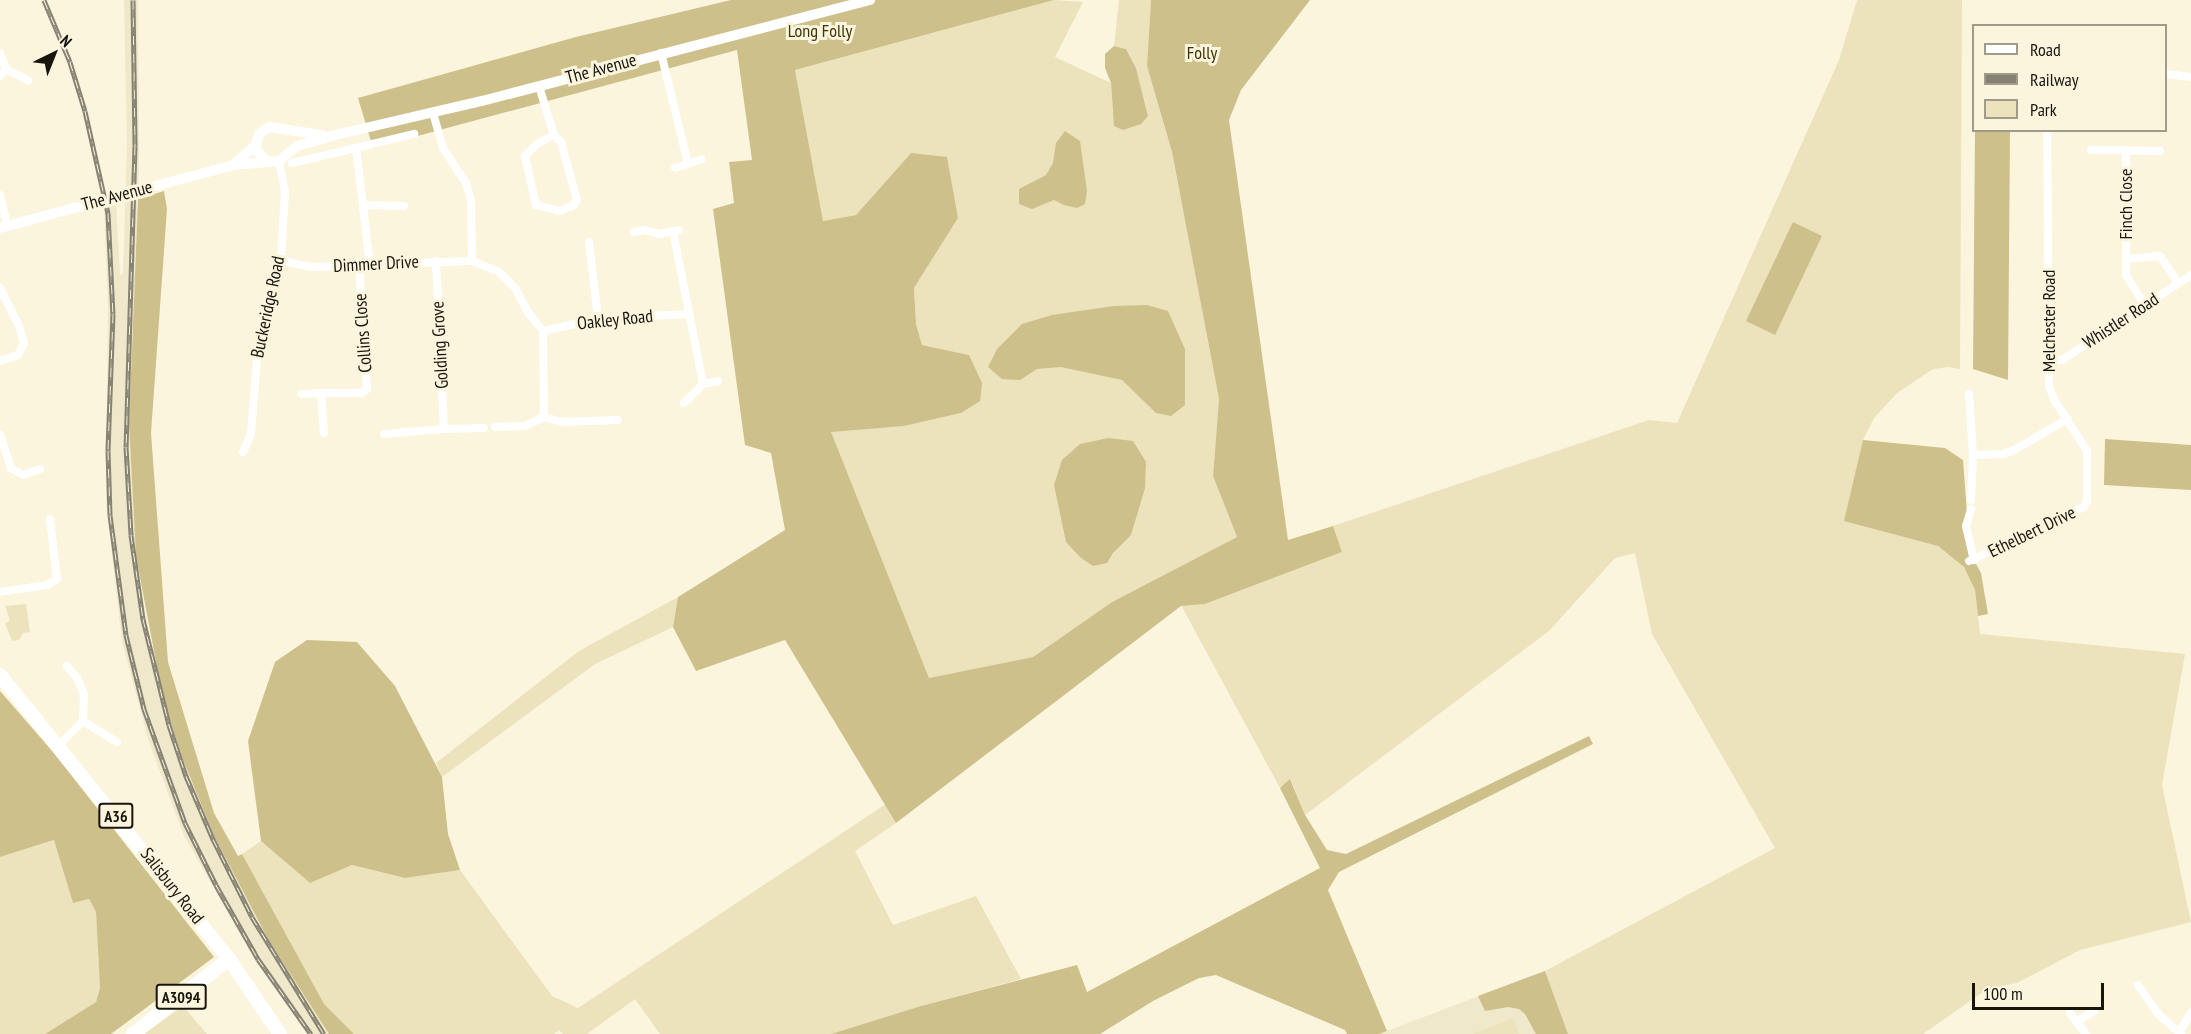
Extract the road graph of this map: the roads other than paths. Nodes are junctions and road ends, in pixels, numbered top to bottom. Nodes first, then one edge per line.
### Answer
1 (870, 0) edge
2 (0, 53) edge
3 (661, 53) junction
4 (3, 73) edge
5 (2167, 74) edge
6 (2191, 77) edge
7 (28, 80) dead end
8 (539, 86) junction
9 (433, 113) junction
10 (282, 129) junction
11 (2047, 132) edge
12 (414, 134) dead end
13 (554, 135) junction
14 (331, 136) junction
15 (256, 145) junction
16 (356, 148) junction
17 (290, 149) junction
18 (2091, 150) dead end
19 (2126, 150) junction
20 (2160, 150) dead end
21 (702, 159) dead end
22 (266, 160) junction
23 (279, 161) junction
24 (292, 163) dead end
25 (688, 164) junction
26 (233, 165) junction
27 (675, 168) dead end
28 (0, 195) edge
29 (363, 205) junction
30 (404, 206) dead end
31 (4, 226) edge
32 (634, 232) dead end
33 (589, 242) dead end
34 (281, 258) junction
35 (2126, 259) junction
36 (436, 261) junction
37 (472, 261) junction
38 (370, 265) junction
39 (359, 266) junction
40 (2191, 275) edge
41 (2178, 284) junction
42 (0, 288) edge
43 (2145, 305) junction
44 (687, 314) junction
45 (598, 319) junction
46 (543, 331) junction
47 (2050, 360) junction
48 (0, 362) edge
49 (718, 381) dead end
50 (703, 384) junction
51 (321, 393) junction
52 (302, 394) dead end
53 (1969, 394) dead end
54 (684, 403) dead end
55 (544, 417) junction
56 (2068, 419) junction
57 (618, 420) dead end
58 (495, 427) dead end
59 (484, 428) dead end
60 (444, 429) junction
61 (324, 433) dead end
62 (0, 434) edge
63 (384, 434) dead end
64 (243, 452) dead end
65 (1973, 455) junction
66 (40, 469) dead end
67 (2087, 501) joint
68 (51, 519) dead end
69 (0, 592) edge
70 (67, 666) dead end
71 (0, 675) edge
72 (83, 721) junction
73 (117, 741) dead end
74 (59, 745) junction
75 (229, 958) junction
76 (2138, 985) dead end
77 (2094, 1011) dead end
78 (2070, 1013) dead end
79 (2191, 1013) edge
80 (2078, 1021) junction
81 (2181, 1033) edge
82 (133, 1034) edge
83 (280, 1034) edge
84 (2086, 1034) edge

1 - 3 street, The Avenue
2 - 4 street
3 - 8 street, The Avenue
3 - 25 street
4 - 7 street
5 - 6 street
8 - 9 street, The Avenue
8 - 13 street
9 - 14 street, The Avenue
9 - 37 street
10 - 14 street, The Avenue
10 - 15 street, The Avenue
10 - 17 street
11 - 47 street, Melchester Road
12 - 16 street
13 - 13 street
14 - 17 street, The Avenue
15 - 22 street
15 - 26 street, The Avenue
16 - 24 street
16 - 29 street
17 - 23 street, The Avenue
18 - 19 street, Finch Close
19 - 20 street, Finch Close
19 - 35 street, Finch Close
21 - 25 street
22 - 23 street, The Avenue
22 - 26 street, The Avenue
23 - 34 street, Buckeridge Road
25 - 27 street
26 - 31 street, The Avenue
28 - 31 street
29 - 30 street
29 - 38 street
32 - 44 street
33 - 45 street
34 - 39 street, Dimmer Drive
34 - 64 street, Buckeridge Road
35 - 41 street, Finch Close
35 - 43 street, Finch Close
36 - 37 street, Dimmer Drive
36 - 38 street, Dimmer Drive
36 - 60 street, Golding Grove
37 - 46 street
38 - 39 street, Dimmer Drive
39 - 51 street, Collins Close
40 - 41 street, Whistler Road
41 - 43 street, Whistler Road
42 - 48 street
43 - 47 street, Whistler Road
44 - 45 street, Oakley Road
44 - 50 street
45 - 46 street, Oakley Road
46 - 55 street
47 - 56 street, Melchester Road
49 - 50 street
50 - 54 street
51 - 52 street, Collins Close
51 - 61 street
53 - 65 street, Ethelbert Drive
55 - 57 street
55 - 58 street
56 - 65 street
56 - 67 street, Melchester Road
59 - 60 street
60 - 63 street
62 - 66 street
65 - 67 street, Ethelbert Drive
68 - 69 street
70 - 72 street
71 - 74 main road, Salisbury Road / A36
72 - 73 street
72 - 74 street
74 - 75 main road, Salisbury Road / A36
75 - 82 main road, A3094
75 - 83 main road, A36
76 - 81 street
77 - 80 street
78 - 80 street
79 - 81 street
80 - 84 street

